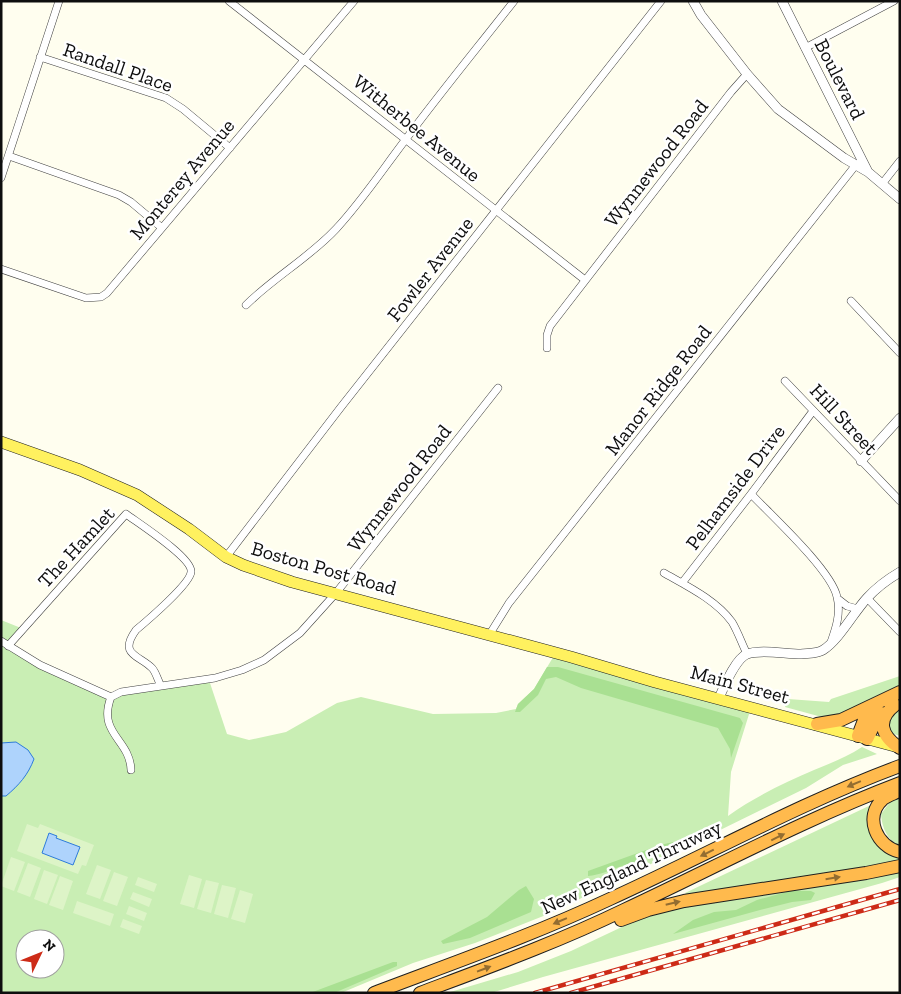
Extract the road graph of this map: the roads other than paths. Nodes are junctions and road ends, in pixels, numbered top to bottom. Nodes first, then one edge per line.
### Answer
1 (59, 1) edge
2 (229, 1) edge
3 (354, 1) edge
4 (514, 1) edge
5 (661, 1) edge
6 (693, 1) edge
7 (782, 1) edge
8 (894, 1) edge
9 (805, 48) junction
10 (40, 57) junction
11 (304, 59) junction
12 (748, 74) junction
13 (406, 139) junction
14 (230, 148) junction
15 (9, 156) junction
16 (900, 161) edge
17 (855, 166) junction
18 (868, 172) junction
19 (1, 178) edge
20 (882, 184) junction
21 (900, 198) edge
22 (496, 211) junction
23 (162, 228) junction
24 (1, 269) edge
25 (585, 280) junction
26 (851, 301) dead end
27 (246, 304) dead end
28 (547, 348) dead end
29 (900, 353) edge
30 (785, 380) dead end
31 (498, 388) dead end
32 (813, 411) junction
33 (900, 418) edge
34 (1, 442) edge
35 (861, 462) junction
36 (751, 494) junction
37 (900, 501) edge
38 (226, 557) junction
39 (900, 572) edge
40 (664, 573) dead end
41 (682, 582) junction
42 (336, 593) junction
43 (838, 598) junction
44 (867, 598) junction
45 (858, 609) junction
46 (900, 632) edge
47 (492, 636) junction
48 (831, 643) junction
49 (4, 644) edge
50 (747, 654) junction
51 (571, 656) joint
52 (161, 686) junction
53 (900, 692) edge
54 (110, 697) junction
55 (719, 698) junction
56 (881, 701) junction
57 (898, 704) edge
58 (817, 724) junction
59 (862, 737) junction
60 (900, 748) edge
61 (900, 766) edge
62 (131, 770) dead end
63 (900, 783) edge
64 (900, 791) edge
65 (900, 852) edge
66 (900, 866) edge
67 (511, 959) junction
68 (374, 993) edge
69 (420, 993) edge

1 - 10 street
2 - 11 street, Witherbee Avenue
3 - 11 street, Monterey Avenue
4 - 13 street
5 - 22 street, Fowler Avenue
6 - 12 street
7 - 9 street, Boulevard
8 - 9 street
9 - 18 street, Boulevard
10 - 14 street, Randall Place
10 - 15 street
11 - 13 street, Witherbee Avenue
11 - 14 street, Monterey Avenue
12 - 17 street
12 - 25 street, Wynnewood Road
13 - 22 street, Witherbee Avenue
13 - 27 street
14 - 23 street, Monterey Avenue
15 - 19 street
15 - 23 street
16 - 20 street
17 - 18 street
17 - 47 street, Manor Ridge Road
18 - 20 street
20 - 21 street
22 - 25 street, Witherbee Avenue
22 - 38 street, Fowler Avenue
23 - 24 street, Monterey Avenue
25 - 28 street, Wynnewood Road
26 - 29 street
30 - 32 street, Hill Street
31 - 42 street, Wynnewood Road
32 - 35 street, Hill Street
32 - 36 street, Pelhamside Drive
33 - 35 street
34 - 38 main road, Boston Post Road
35 - 37 street, Hill Street
36 - 41 street, Pelhamside Drive
36 - 43 street
38 - 42 main road, Boston Post Road
39 - 44 street
40 - 41 street
41 - 50 street
42 - 47 main road, Boston Post Road
42 - 52 street, Wynnewood Road
43 - 45 street
43 - 48 street
44 - 45 street
44 - 46 street
45 - 48 street
47 - 51 main road, Boston Post Road
48 - 50 street
49 - 52 street, The Hamlet
49 - 54 street
50 - 55 street
51 - 55 main road, Main Street
52 - 54 street, Wynnewood Road
53 - 56 highway
54 - 62 street
55 - 58 main road, Main Street
56 - 58 highway
56 - 59 highway
57 - 59 highway
57 - 60 highway
58 - 59 main road, Main Street
59 - 60 main road, Main Street
61 -> 68 highway, New England Thruway
67 -> 63 highway, New England Thruway
64 - 65 highway
67 -> 66 highway
69 -> 67 highway, New England Thruway

